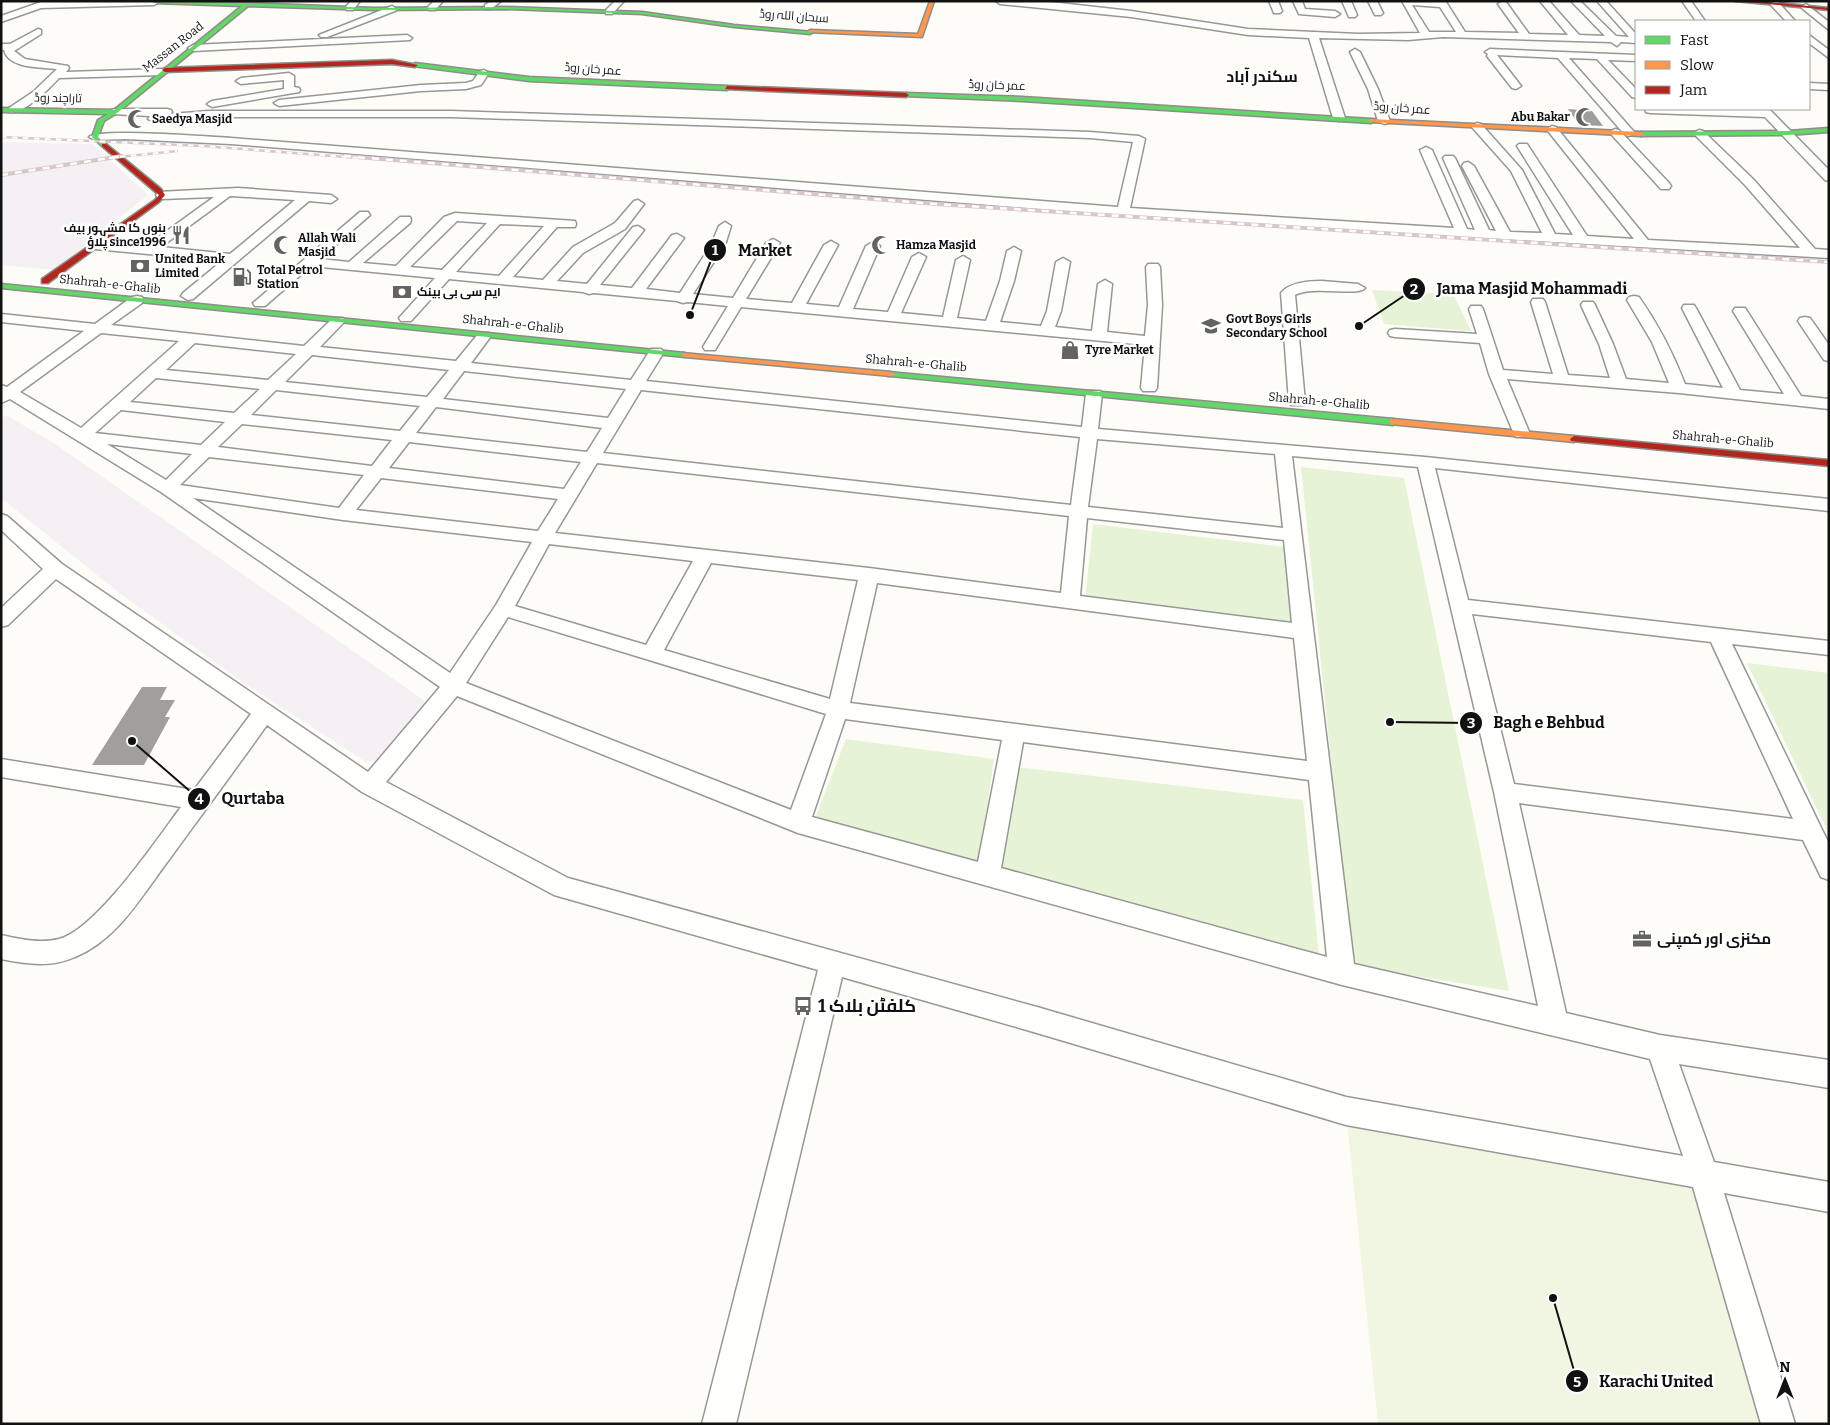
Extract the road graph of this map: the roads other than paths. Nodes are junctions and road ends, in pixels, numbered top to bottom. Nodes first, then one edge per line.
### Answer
1 (620, 1) edge
2 (932, 1) edge
3 (1000, 1) edge
4 (1272, 1) edge
5 (1297, 1) edge
6 (1346, 1) edge
7 (1372, 1) edge
8 (1544, 1) edge
9 (1575, 1) edge
10 (1601, 1) edge
11 (1686, 1) edge
12 (1737, 1) edge
13 (155, 2) edge
14 (248, 4) junction
15 (353, 4) edge
16 (493, 4) edge
17 (1062, 4) edge
18 (1503, 4) dead end
19 (1775, 4) junction
20 (436, 5) edge
21 (1806, 7) junction
22 (392, 9) junction
23 (1829, 9) edge
24 (1277, 11) dead end
25 (609, 12) junction
26 (1335, 14) dead end
27 (1378, 14) dead end
28 (1352, 15) dead end
29 (1, 19) edge
30 (1700, 20) edge
31 (1790, 20) edge
32 (1829, 27) edge
33 (38, 32) dead end
34 (1462, 34) junction
35 (1313, 35) junction
36 (1426, 35) junction
37 (1526, 36) junction
38 (407, 38) dead end
39 (1635, 38) edge
40 (1613, 39) junction
41 (1635, 39) edge
42 (312, 42) junction
43 (1575, 42) junction
44 (12, 46) junction
45 (1813, 46) edge
46 (1, 47) edge
47 (193, 48) junction
48 (1355, 52) dead end
49 (1635, 53) edge
50 (1635, 53) edge
51 (1512, 54) junction
52 (1829, 55) edge
53 (1599, 56) junction
54 (1493, 57) junction
55 (1565, 60) junction
56 (1815, 60) dead end
57 (1829, 61) edge
58 (164, 71) junction
59 (484, 73) junction
60 (59, 74) junction
61 (242, 81) dead end
62 (1516, 86) dead end
63 (1810, 86) edge
64 (1829, 87) edge
65 (302, 89) dead end
66 (289, 91) junction
67 (1635, 94) edge
68 (7, 110) edge
69 (1651, 110) edge
70 (1708, 110) edge
71 (1766, 111) edge
72 (115, 112) junction
73 (157, 113) junction
74 (209, 114) junction
75 (1339, 118) junction
76 (1384, 121) junction
77 (1477, 126) junction
78 (1552, 129) junction
79 (1829, 130) edge
80 (1615, 132) junction
81 (1628, 133) junction
82 (1673, 133) junction
83 (1699, 133) junction
84 (1788, 133) junction
85 (95, 137) junction
86 (1523, 146) dead end
87 (1426, 150) dead end
88 (1822, 153) dead end
89 (1807, 154) junction
90 (1449, 158) dead end
91 (1468, 166) dead end
92 (1829, 177) edge
93 (1664, 186) dead end
94 (228, 192) junction
95 (162, 195) junction
96 (306, 197) junction
97 (331, 199) dead end
98 (638, 204) dead end
99 (1123, 211) junction
100 (364, 215) dead end
101 (497, 219) junction
102 (405, 220) dead end
103 (554, 223) junction
104 (570, 224) dead end
105 (725, 226) dead end
106 (638, 230) dead end
107 (1462, 232) junction
108 (1484, 234) junction
109 (1504, 235) junction
110 (1550, 237) junction
111 (677, 238) dead end
112 (1582, 239) junction
113 (773, 243) dead end
114 (1644, 243) junction
115 (95, 245) junction
116 (831, 245) dead end
117 (873, 246) dead end
118 (149, 250) junction
119 (1014, 251) dead end
120 (1811, 253) junction
121 (1829, 254) edge
122 (919, 257) dead end
123 (233, 258) junction
124 (963, 260) dead end
125 (308, 262) junction
126 (1063, 262) dead end
127 (352, 266) junction
128 (1153, 267) dead end
129 (399, 271) junction
130 (445, 275) junction
131 (1, 277) edge
132 (45, 281) junction
133 (502, 281) junction
134 (1105, 284) dead end
135 (546, 285) junction
136 (1, 286) edge
137 (1358, 288) dead end
138 (589, 290) junction
139 (635, 294) junction
140 (188, 296) junction
141 (683, 299) junction
142 (137, 300) junction
143 (1634, 300) dead end
144 (1538, 302) dead end
145 (260, 303) junction
146 (736, 304) junction
147 (1588, 305) dead end
148 (1689, 308) dead end
149 (796, 309) junction
150 (1476, 309) dead end
151 (1740, 311) dead end
152 (844, 313) junction
153 (1, 318) edge
154 (406, 318) junction
155 (892, 318) junction
156 (338, 321) junction
157 (1805, 321) dead end
158 (949, 323) junction
159 (992, 326) junction
160 (97, 328) junction
161 (1046, 331) junction
162 (1395, 332) dead end
163 (484, 336) junction
164 (1099, 336) junction
165 (192, 338) junction
166 (1485, 339) junction
167 (1152, 341) junction
168 (710, 347) junction
169 (308, 351) junction
170 (656, 352) junction
171 (1829, 357) edge
172 (460, 366) junction
173 (154, 373) junction
174 (1497, 374) junction
175 (1562, 379) junction
176 (639, 384) junction
177 (1620, 384) junction
178 (273, 386) junction
179 (1149, 388) junction
180 (1679, 388) junction
181 (4, 393) edge
182 (1094, 394) junction
183 (1734, 394) junction
184 (1794, 400) junction
185 (432, 402) junction
186 (1297, 402) junction
187 (118, 404) junction
188 (1829, 404) edge
189 (239, 418) junction
190 (613, 424) junction
191 (1520, 429) junction
192 (1090, 433) junction
193 (82, 436) junction
194 (403, 437) junction
195 (1283, 450) junction
196 (205, 451) junction
197 (1829, 454) edge
198 (592, 458) junction
199 (1425, 462) junction
200 (1829, 463) edge
201 (376, 471) junction
202 (167, 488) junction
203 (570, 495) junction
204 (1829, 505) edge
205 (1079, 510) junction
206 (343, 514) junction
207 (1, 520) edge
208 (1292, 535) junction
209 (543, 538) junction
210 (705, 556) junction
211 (56, 569) junction
212 (869, 575) junction
213 (1070, 600) junction
214 (1459, 606) junction
215 (503, 609) junction
216 (1, 620) edge
217 (1303, 632) junction
218 (1718, 636) junction
219 (1829, 648) edge
220 (652, 653) junction
221 (453, 686) junction
222 (838, 710) junction
223 (264, 712) junction
224 (1014, 733) junction
225 (1, 768) edge
226 (1319, 772) junction
227 (370, 785) junction
228 (1505, 792) junction
229 (200, 801) junction
230 (798, 823) junction
231 (1811, 831) junction
232 (1829, 870) edge
233 (988, 875) junction
234 (1, 948) edge
235 (833, 962) junction
236 (1342, 973) junction
237 (1555, 1023) junction
238 (1660, 1048) junction
239 (1829, 1074) edge
240 (1703, 1173) junction
241 (1829, 1197) edge
242 (719, 1424) edge
243 (1778, 1424) edge

1 - 25 street
2 - 25 street, سبحان اللہ روڈ
3 - 17 street
4 - 24 street
5 - 26 street
6 - 28 street
7 - 27 street
8 - 43 street
9 - 40 street
10 - 39 street
11 - 30 street
12 - 19 street
13 - 14 street, سبحان اللہ روڈ
13 - 29 street
14 - 15 street, سبحان اللہ روڈ
14 - 47 street, Massan Road
15 - 22 street, سبحان اللہ روڈ
16 - 20 street, سبحان اللہ روڈ
16 - 25 street, سبحان اللہ روڈ
17 - 35 street
18 - 37 street
19 - 21 street
19 - 31 street
20 - 22 street, سبحان اللہ روڈ
21 - 23 street
21 - 32 street
22 - 42 street
33 - 44 street
34 - 36 street
34 - 36 street
34 - 37 street
35 - 36 street
35 - 75 street
37 - 43 street
38 - 42 street
40 - 41 street
40 - 43 street
40 - 49 street
42 - 47 street
43 - 51 street
44 - 46 street
44 - 60 street
45 - 52 street
47 - 58 street, Massan Road
48 - 76 street
50 - 53 street
51 - 54 street
51 - 55 street
53 - 55 street
53 - 67 street
54 - 55 street
54 - 62 street
55 - 81 street
56 - 57 street
58 - 59 street, عمر خان روڈ
58 - 60 street
58 - 72 street, Massan Road
59 - 74 street
59 - 75 street, عمر خان روڈ
60 - 68 street
61 - 66 street
63 - 64 street
65 - 66 street
66 - 73 street
68 - 72 street, تاراچند روڈ
69 - 82 street
70 - 71 street
71 - 84 street
72 - 73 street
72 - 85 street, Massan Road
73 - 74 street
74 - 99 street
75 - 76 street, عمر خان روڈ
76 - 77 street, عمر خان روڈ
77 - 78 street, عمر خان روڈ
77 - 110 street
78 - 80 street, عمر خان روڈ
78 - 114 street
79 - 84 street, عمر خان روڈ
80 - 81 street, عمر خان روڈ
80 - 93 street
81 - 82 street, عمر خان روڈ
82 - 83 street, عمر خان روڈ
83 - 84 street, عمر خان روڈ
83 - 120 street
84 - 89 street
85 - 95 street
85 - 99 street
86 - 112 street
87 - 107 street
88 - 89 street
89 - 92 street
90 - 108 street
91 - 109 street
94 - 95 street
94 - 96 street
94 - 118 street
95 - 115 street
96 - 97 street
96 - 123 street
98 - 135 street
99 - 107 street
100 - 125 street
101 - 103 street
101 - 129 street
101 - 130 street
102 - 127 street
103 - 104 street
103 - 133 street
105 - 141 street
106 - 138 street
107 - 108 street
108 - 109 street
109 - 110 street
110 - 112 street
111 - 139 street
112 - 114 street
113 - 146 street
114 - 120 street
115 - 118 street
115 - 132 street
116 - 149 street
117 - 152 street
118 - 123 street
119 - 159 street
120 - 121 street
122 - 155 street
123 - 140 street
124 - 158 street
125 - 127 street
125 - 145 street
126 - 161 street
127 - 129 street
128 - 167 street
129 - 130 street
130 - 133 street
130 - 154 street
131 - 132 street, Shahrah-e-Ghalib
132 - 140 street, Shahrah-e-Ghalib
133 - 135 street
134 - 164 street
135 - 138 street
136 - 142 street, Shahrah-e-Ghalib
137 - 186 street
138 - 139 street
139 - 141 street
140 - 145 street, Shahrah-e-Ghalib
141 - 146 street
142 - 156 street, Shahrah-e-Ghalib
142 - 160 street
143 - 180 street
144 - 175 street
145 - 154 street, Shahrah-e-Ghalib
146 - 149 street
146 - 168 street
147 - 177 street
148 - 183 street
149 - 152 street
150 - 166 street
151 - 184 street
152 - 155 street
153 - 160 street
154 - 168 street, Shahrah-e-Ghalib
155 - 158 street
156 - 163 street, Shahrah-e-Ghalib
156 - 169 street
157 - 171 street
158 - 159 street
159 - 161 street
160 - 165 street
160 - 181 street
161 - 164 street
162 - 166 street
163 - 170 street, Shahrah-e-Ghalib
163 - 172 street
164 - 167 street
165 - 169 street
165 - 173 street
166 - 174 street
167 - 179 street
168 - 179 street, Shahrah-e-Ghalib
169 - 172 street
169 - 178 street
170 - 176 street
170 - 182 street, Shahrah-e-Ghalib
172 - 176 street
172 - 185 street
173 - 178 street
173 - 187 street
174 - 175 street
174 - 191 street
175 - 177 street
176 - 190 street
176 - 192 street
177 - 180 street
178 - 185 street
178 - 189 street
179 - 186 street, Shahrah-e-Ghalib
180 - 183 street
181 - 193 street
182 - 191 street, Shahrah-e-Ghalib
182 - 192 street
183 - 184 street
184 - 188 street
185 - 190 street
185 - 194 street
186 - 191 street, Shahrah-e-Ghalib
187 - 189 street
187 - 193 street
189 - 194 street
189 - 196 street
190 - 198 street
191 - 197 street, Shahrah-e-Ghalib
191 - 200 street, Shahrah-e-Ghalib
192 - 195 street
192 - 205 street
193 - 196 street
193 - 202 street
194 - 198 street
194 - 201 street
195 - 199 street
195 - 208 street
196 - 201 street
196 - 202 street
198 - 203 street
198 - 205 street
199 - 204 street
199 - 214 street
201 - 203 street
201 - 206 street
202 - 206 street
202 - 221 street
203 - 209 street
205 - 208 street
205 - 213 street
206 - 209 street
207 - 211 street
208 - 217 street
209 - 210 street
209 - 215 street
210 - 212 street
210 - 220 street
211 - 216 street
211 - 223 street
212 - 213 street
212 - 222 street
213 - 217 street
214 - 218 street
214 - 228 street
215 - 220 street
215 - 221 street
217 - 226 street
218 - 219 street
218 - 231 street
220 - 222 street
221 - 227 street
221 - 230 street
222 - 224 street
222 - 230 street
223 - 227 street
223 - 229 street
224 - 226 street
224 - 233 street
225 - 229 street
226 - 236 street
227 - 235 street
228 - 231 street
228 - 237 street
229 - 234 street
230 - 233 street
231 - 232 street
233 - 236 street
235 - 240 street
235 - 242 street
236 - 237 street
237 - 238 street
238 - 239 street
238 - 240 street
240 - 241 street
240 - 243 street

